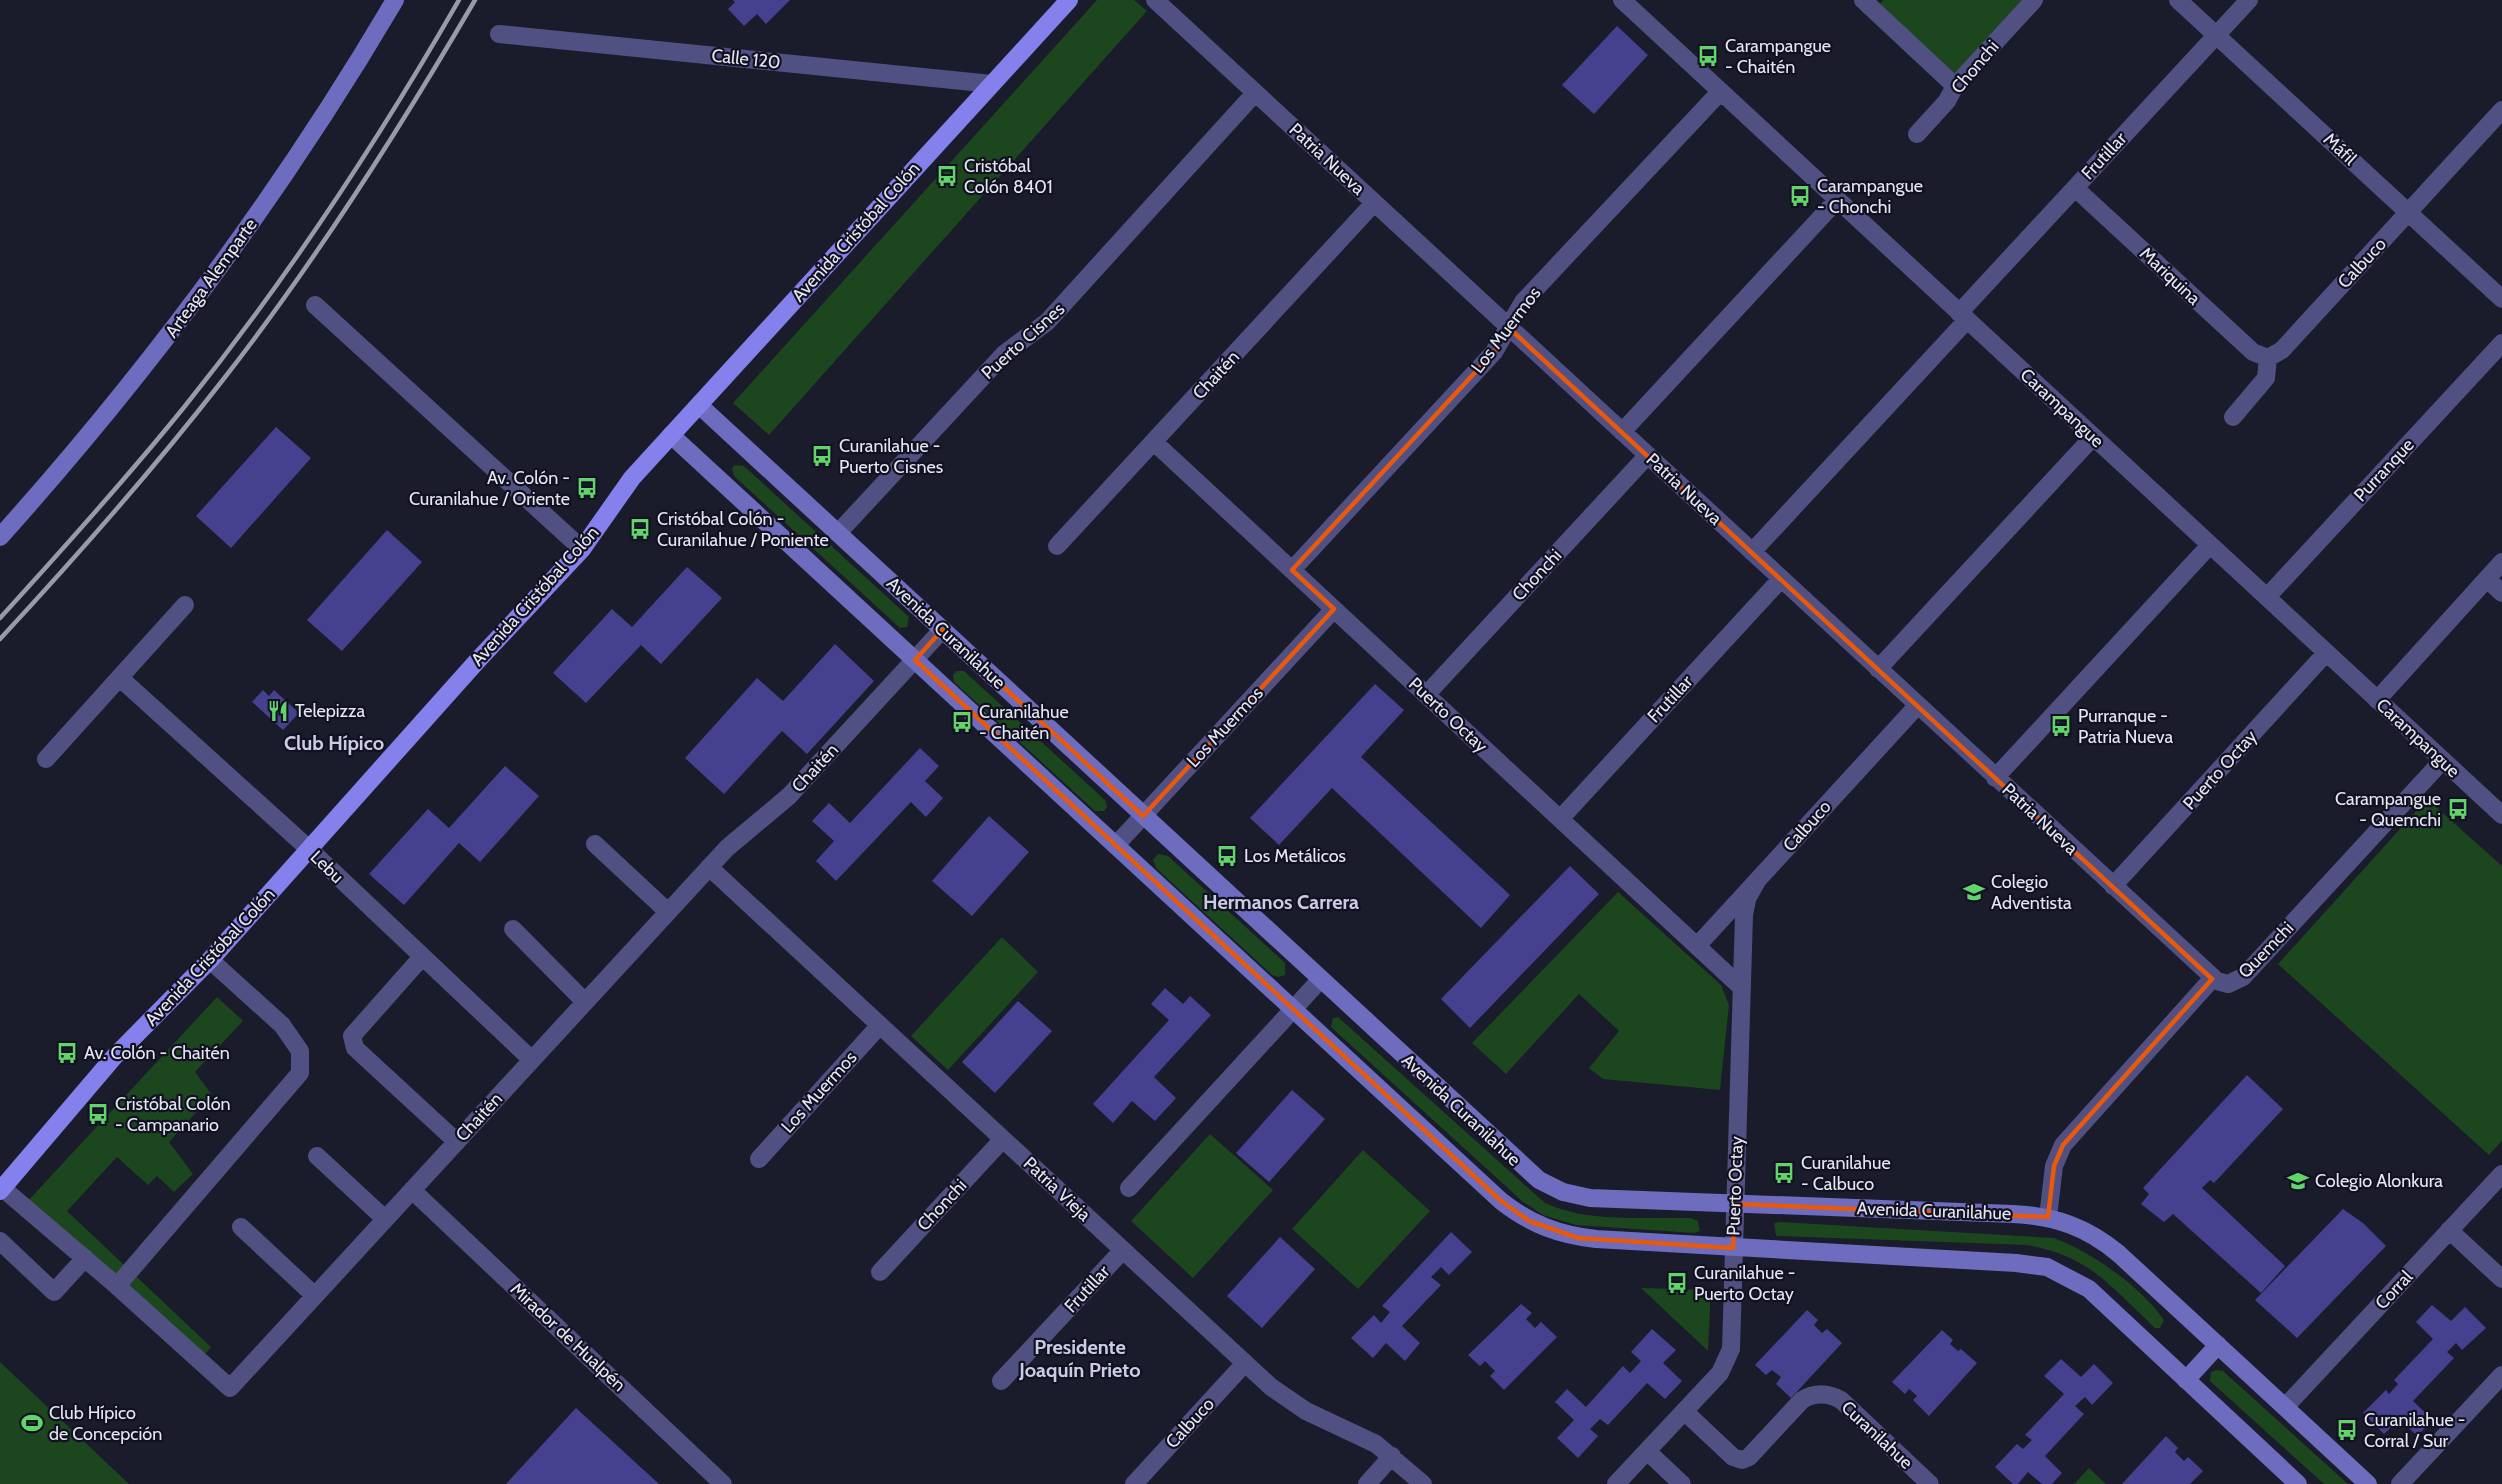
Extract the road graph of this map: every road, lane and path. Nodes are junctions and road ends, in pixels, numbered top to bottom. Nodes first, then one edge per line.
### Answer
1 (395, 0) edge
2 (1069, 0) edge
3 (1155, 0) edge
4 (1622, 0) edge
5 (1863, 0) edge
6 (2034, 0) edge
7 (2178, 0) edge
8 (2249, 0) edge
9 (499, 34) dead end
10 (2216, 35) junction
11 (992, 84) junction
12 (1955, 86) junction
13 (1720, 92) junction
14 (1255, 93) junction
15 (2502, 111) edge
16 (1917, 134) dead end
17 (2075, 188) junction
18 (1837, 200) junction
19 (1374, 203) junction
20 (2408, 212) junction
21 (2502, 299) edge
22 (315, 306) dead end
23 (1963, 316) junction
24 (1508, 327) junction
25 (2502, 344) edge
26 (2268, 358) junction
27 (699, 405) junction
28 (2232, 417) dead end
29 (1622, 432) junction
30 (671, 435) junction
31 (2093, 437) junction
32 (1154, 442) junction
33 (1647, 456) junction
34 (838, 533) junction
35 (0, 537) edge
36 (2210, 545) junction
37 (1057, 546) dead end
38 (582, 549) junction
39 (1752, 552) junction
40 (2502, 562) edge
41 (1292, 570) junction
42 (1781, 579) junction
43 (2487, 579) junction
44 (2502, 593) edge
45 (2267, 597) junction
46 (185, 605) dead end
47 (1334, 609) junction
48 (942, 630) junction
49 (2326, 653) junction
50 (915, 660) junction
51 (1878, 669) junction
52 (120, 678) junction
53 (1426, 695) junction
54 (2377, 700) junction
55 (1917, 705) junction
56 (46, 759) dead end
57 (2443, 760) junction
58 (1995, 778) junction
59 (2502, 815) edge
60 (1143, 816) junction
61 (1560, 819) junction
62 (595, 844) dead end
63 (1116, 845) junction
64 (309, 849) junction
65 (709, 867) junction
66 (1757, 881) junction
67 (2113, 886) junction
68 (668, 912) junction
69 (513, 929) dead end
70 (1697, 946) junction
71 (422, 957) junction
72 (210, 960) junction
73 (2212, 978) junction
74 (1320, 980) junction
75 (1742, 988) junction
76 (585, 1002) junction
77 (1293, 1009) junction
78 (880, 1025) junction
79 (532, 1060) junction
80 (1003, 1139) junction
81 (457, 1142) junction
82 (316, 1156) dead end
83 (759, 1159) dead end
84 (2502, 1174) edge
85 (1130, 1188) dead end
86 (1, 1189) edge
87 (412, 1190) junction
88 (1735, 1204) junction
89 (2048, 1217) junction
90 (385, 1219) junction
91 (241, 1227) dead end
92 (2450, 1230) junction
93 (0, 1241) edge
94 (1734, 1248) junction
95 (1123, 1250) junction
96 (85, 1258) junction
97 (880, 1272) dead end
98 (2502, 1279) edge
99 (117, 1286) junction
100 (315, 1296) junction
101 (2218, 1345) junction
102 (1245, 1363) junction
103 (2502, 1375) edge
104 (2186, 1380) junction
105 (1001, 1381) dead end
106 (2285, 1407) junction
107 (1684, 1411) junction
108 (1647, 1451) junction
109 (1392, 1456) junction
110 (723, 1484) edge
111 (1134, 1484) edge
112 (1367, 1484) edge
113 (1423, 1484) edge
114 (1616, 1484) edge
115 (1682, 1484) edge
116 (1930, 1484) edge
117 (2298, 1484) edge
118 (2368, 1484) edge
119 (2400, 1484) edge

1 - 35 main road, Arteaga Alemparte
2 - 11 main road, Avenida Cristóbal Colón
3 - 14 street, Patria Nueva
4 - 13 street, Carampangue
5 - 12 street
6 - 12 street, Chonchi
7 - 10 street, Máfil
8 - 10 street, Frutillar
9 - 11 street, Calle 120
10 - 17 street, Frutillar
10 - 20 street, Máfil
11 - 27 main road, Avenida Cristóbal Colón
12 - 16 street, Chonchi
13 - 18 street, Carampangue
13 - 24 street, Los Muermos
14 - 19 street, Patria Nueva
14 - 34 street, Puerto Cisnes
15 - 20 street, Calbuco
17 - 23 street, Frutillar
17 - 26 street, Mariquina
18 - 23 street, Carampangue
18 - 29 street
19 - 24 street, Patria Nueva
19 - 32 street, Chaitén
20 - 21 street, Máfil
20 - 26 street, Calbuco
22 - 38 street
23 - 31 street, Carampangue
23 - 39 street, Frutillar
24 - 29 street, Patria Nueva
24 - 41 street, Los Muermos
25 - 45 street, Purranque
26 - 28 street
27 - 30 main road, Avenida Cristóbal Colón
27 - 34 main road, Avenida Curanilahue
29 - 33 street, Patria Nueva
30 - 38 main road, Avenida Cristóbal Colón
30 - 50 main road
31 - 36 street, Carampangue
31 - 51 street
32 - 37 street, Chaitén
32 - 41 street, Puerto Octay
33 - 39 street, Patria Nueva
33 - 53 street, Chonchi
34 - 48 main road, Avenida Curanilahue
36 - 45 street, Carampangue
36 - 58 street
38 - 64 main road, Avenida Cristóbal Colón
39 - 42 street, Patria Nueva
40 - 43 street
41 - 47 street, Puerto Octay
42 - 51 street, Patria Nueva
42 - 61 street, Frutillar
43 - 44 street
43 - 54 street
45 - 49 street, Carampangue
46 - 52 street
47 - 53 street, Puerto Octay
47 - 60 street, Los Muermos
48 - 50 street, Chaitén
48 - 60 main road, Avenida Curanilahue
49 - 54 street, Carampangue
49 - 67 street, Puerto Octay
50 - 63 main road
50 - 65 street, Chaitén
51 - 55 street, Patria Nueva
52 - 56 street
52 - 64 street, Lebu
53 - 61 street, Puerto Octay
54 - 57 street, Carampangue
55 - 58 street, Patria Nueva
55 - 66 street, Calbuco
57 - 59 street, Carampangue
57 - 73 street, Quemchi
58 - 67 street, Patria Nueva
60 - 63 street, Los Muermos
60 - 74 main road, Avenida Curanilahue
61 - 70 street, Puerto Octay
62 - 68 street
63 - 77 main road
64 - 71 street, Lebu
64 - 72 main road, Avenida Cristóbal Colón
65 - 68 street, Chaitén
65 - 78 street, Patria Vieja
66 - 70 street, Calbuco
66 - 75 street, Puerto Octay
67 - 73 street, Patria Nueva
68 - 76 street, Chaitén
69 - 76 street
70 - 75 street, Puerto Octay
71 - 79 street, Lebu
71 - 81 street
72 - 86 main road, Avenida Cristóbal Colón
72 - 99 street
73 - 89 street, Quemchi
74 - 77 street
74 - 88 main road, Avenida Curanilahue
75 - 88 street, Puerto Octay
76 - 79 street, Chaitén
77 - 85 street
77 - 94 main road
78 - 80 street, Patria Vieja
78 - 83 street, Los Muermos
79 - 81 street, Chaitén
80 - 95 street, Patria Vieja
80 - 97 street, Chonchi
81 - 87 street, Chaitén
82 - 90 street
84 - 92 street, Corral
86 - 96 street, Chaitén
87 - 90 street, Chaitén
87 - 110 street, Mirador de Hualpén
88 - 89 main road, Avenida Curanilahue
88 - 94 street, Puerto Octay
89 - 101 main road, Avenida Curanilahue
90 - 100 street, Chaitén
91 - 100 street
92 - 98 street
92 - 106 street, Corral
93 - 96 street
94 - 104 main road
94 - 107 street, Puerto Octay
95 - 102 street, Patria Vieja
95 - 105 street, Frutillar
96 - 99 street, Chaitén
99 - 100 street, Chaitén
101 - 104 main road
101 - 106 main road, Avenida Curanilahue
102 - 109 street, Patria Vieja
102 - 111 street, Calbuco
103 - 119 street
104 - 117 main road
106 - 118 main road, Avenida Curanilahue
107 - 108 street, Puerto Octay
107 - 116 street, Curanilahue
108 - 114 street, Puerto Octay
108 - 115 street
109 - 112 street
109 - 113 street, Patria Vieja

